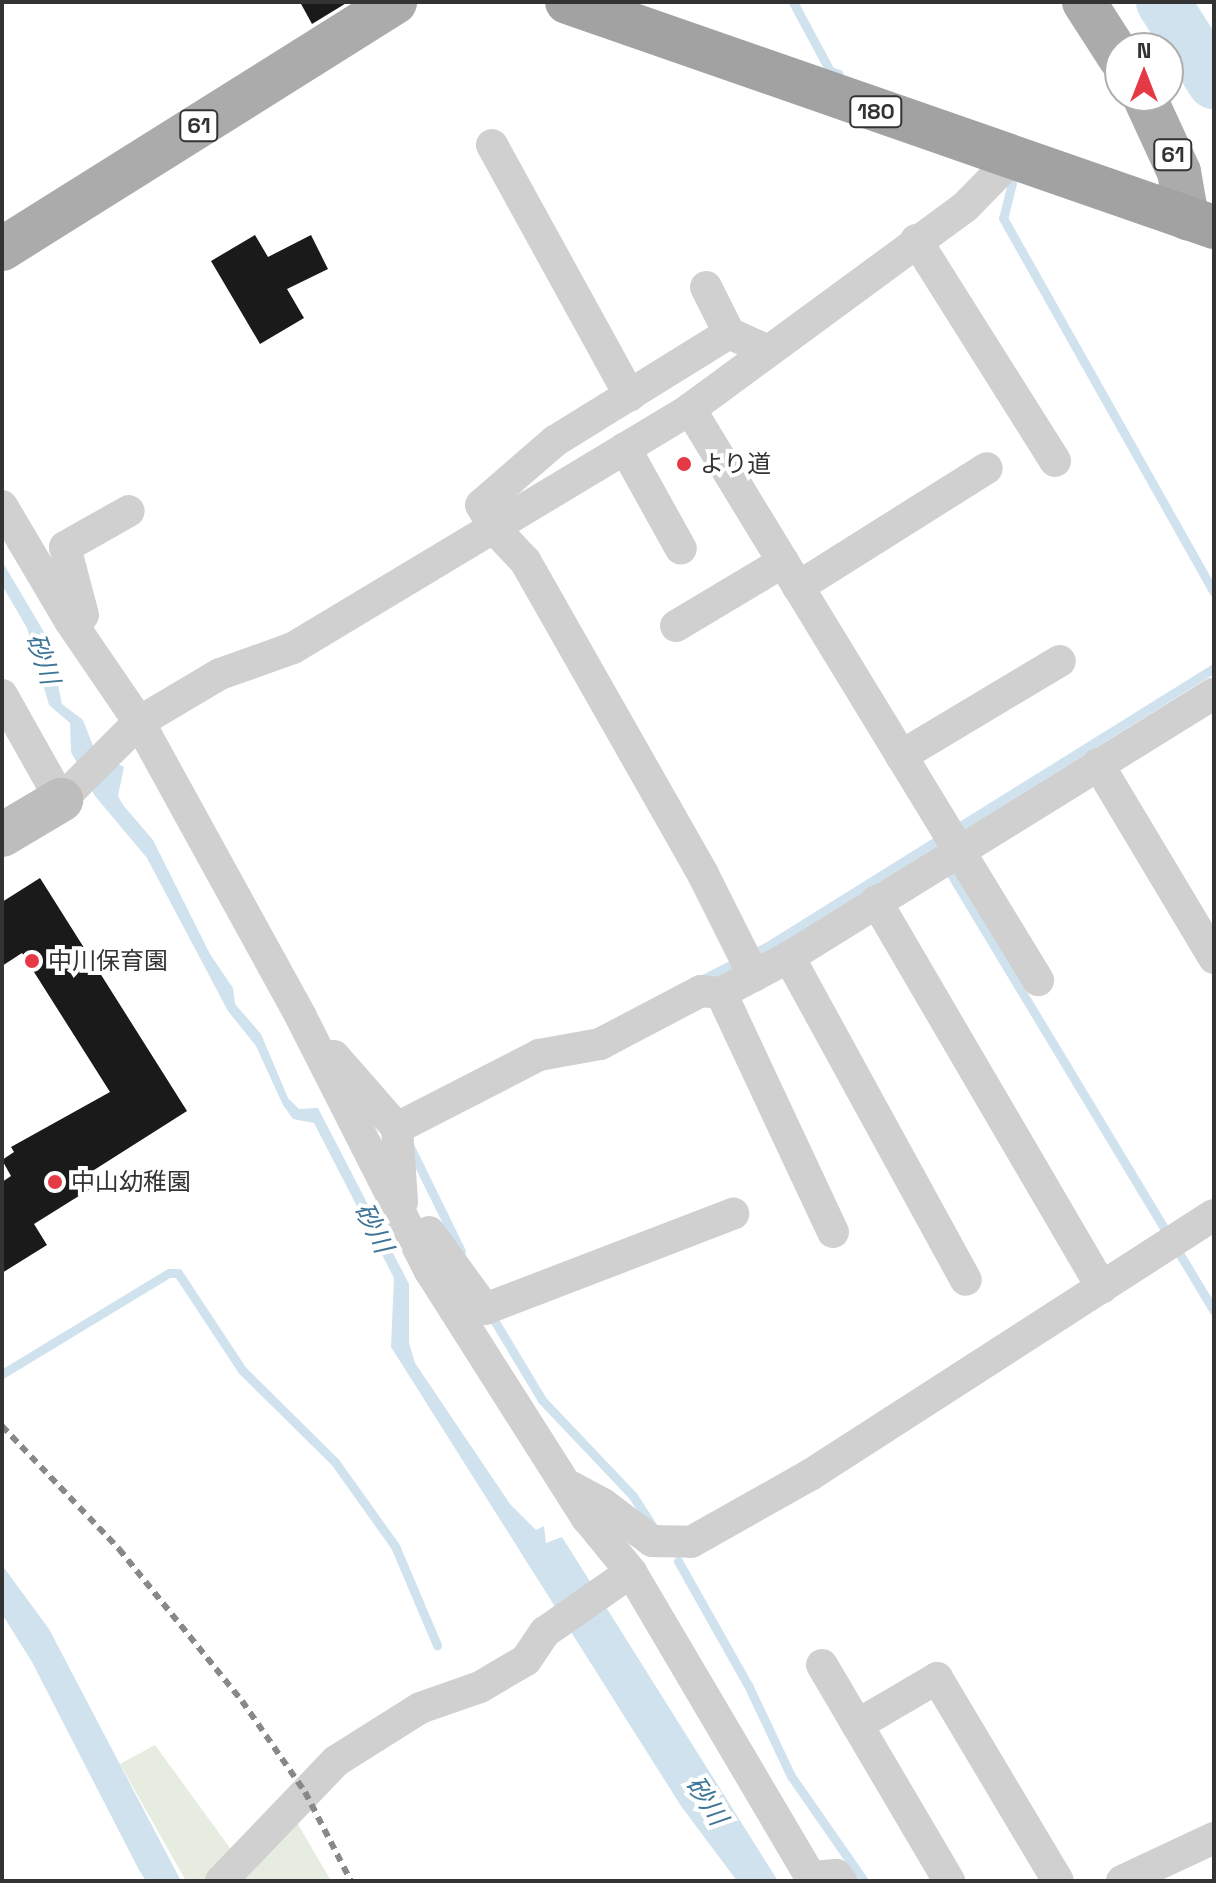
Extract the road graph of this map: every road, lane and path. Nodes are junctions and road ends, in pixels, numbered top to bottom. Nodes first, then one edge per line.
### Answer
1 (395, 2) edge
2 (567, 2) edge
3 (1084, 2) edge
4 (1104, 33) edge
5 (1151, 112) edge
6 (492, 145) dead end
7 (1011, 160) junction
8 (1200, 223) edge
9 (916, 240) junction
10 (2, 249) edge
11 (706, 287) dead end
12 (729, 333) junction
13 (766, 350) junction
14 (630, 396) junction
15 (690, 409) junction
16 (625, 448) junction
17 (1055, 461) dead end
18 (987, 468) dead end
19 (2, 506) edge
20 (129, 511) dead end
21 (494, 528) junction
22 (681, 549) dead end
23 (790, 575) junction
24 (676, 626) dead end
25 (1060, 661) dead end
26 (109, 677) junction
27 (1214, 694) edge
28 (2, 695) edge
29 (134, 726) junction
30 (901, 756) junction
31 (1098, 764) junction
32 (65, 795) junction
33 (2, 835) edge
34 (947, 847) junction
35 (876, 901) junction
36 (789, 957) junction
37 (1214, 958) edge
38 (747, 962) junction
39 (1038, 980) dead end
40 (721, 993) junction
41 (301, 1017) junction
42 (397, 1128) junction
43 (402, 1206) junction
44 (733, 1214) dead end
45 (1214, 1215) edge
46 (833, 1232) dead end
47 (966, 1280) dead end
48 (1102, 1288) junction
49 (571, 1487) junction
50 (626, 1576) junction
51 (822, 1665) dead end
52 (857, 1725) junction
53 (1214, 1838) edge
54 (822, 1880) edge
55 (221, 1881) edge
56 (949, 1881) edge
57 (1058, 1881) edge
58 (1122, 1881) edge

1 - 10 main road, 61
2 - 7 highway, 180
3 - 4 main road
5 - 8 main road, 61
6 - 14 street
7 - 8 highway, 180
7 - 9 street
9 - 13 street
9 - 17 street
11 - 12 street
12 - 13 street
12 - 14 street
13 - 15 street
14 - 21 street
15 - 16 street
15 - 23 street
16 - 21 street
16 - 22 street
18 - 23 street
19 - 26 street
20 - 26 street
21 - 29 street
21 - 38 street
23 - 24 street
23 - 30 street
25 - 30 street
26 - 29 street
27 - 31 street
28 - 32 street
29 - 32 street
29 - 41 street
30 - 34 street
31 - 34 street
31 - 37 street
32 - 33 main road
34 - 35 street
34 - 39 street
35 - 36 street
35 - 48 street
36 - 38 street
36 - 47 street
38 - 40 street
40 - 42 street
40 - 46 street
41 - 42 street
41 - 43 street
42 - 43 street
43 - 44 street
43 - 49 street
45 - 48 street
48 - 49 street
49 - 50 street
50 - 54 street
50 - 55 street
51 - 52 street
52 - 56 street
52 - 57 street
53 - 58 street

